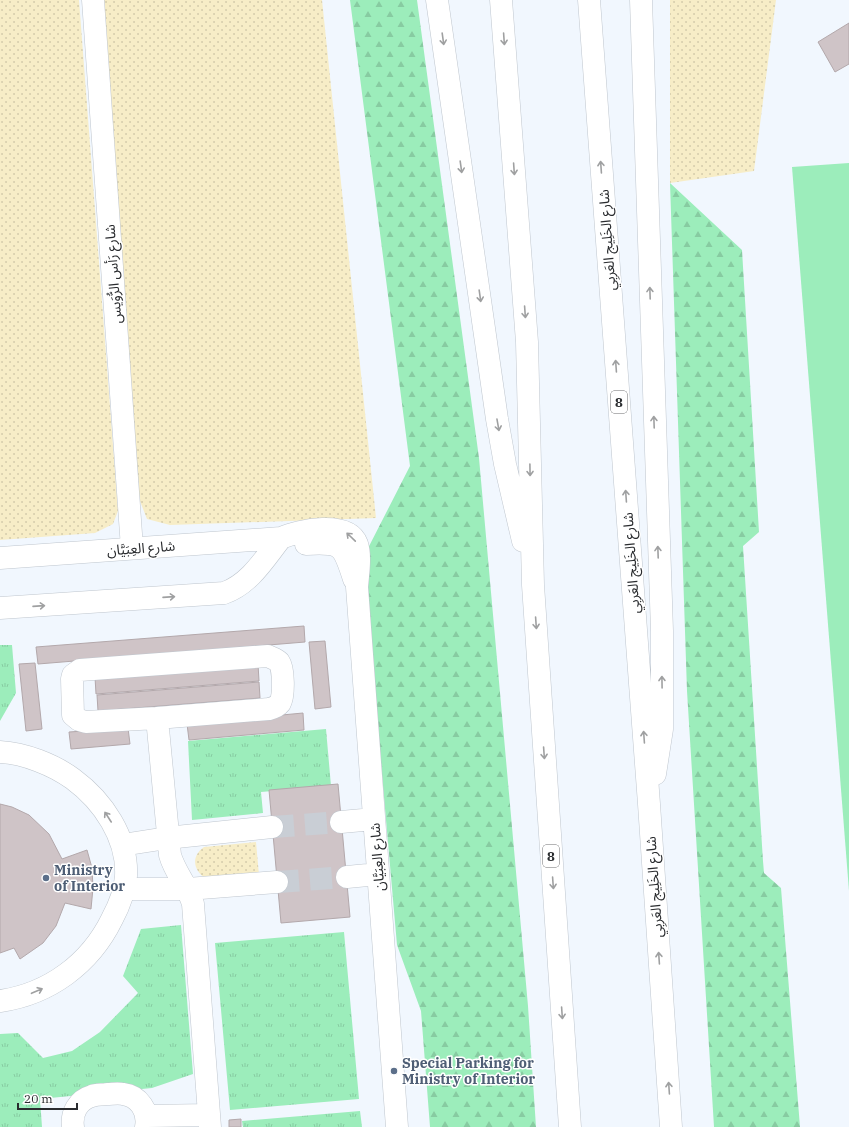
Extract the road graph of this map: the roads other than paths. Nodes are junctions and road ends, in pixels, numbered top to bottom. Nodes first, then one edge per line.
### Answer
1 (93, 0) edge
2 (437, 0) edge
3 (501, 0) edge
4 (589, 0) edge
5 (641, 0) edge
6 (281, 538) junction
7 (132, 548) junction
8 (0, 558) edge
9 (533, 585) junction
10 (0, 608) edge
11 (157, 718) junction
12 (0, 752) edge
13 (649, 804) junction
14 (374, 819) junction
15 (341, 822) tunnel mouth
16 (272, 827) tunnel mouth
17 (167, 838) junction
18 (122, 845) junction
19 (378, 874) junction
20 (347, 877) tunnel mouth
21 (277, 882) tunnel mouth
22 (124, 889) junction
23 (188, 889) junction
24 (0, 1001) edge
25 (209, 1121) edge
26 (146, 1122) edge
27 (73, 1127) edge
28 (396, 1127) edge
29 (570, 1127) edge
30 (671, 1127) edge

1 - 7 main road, شارع رَأس الرُّوَيس
2 -> 9 main road
3 -> 9 main road, 8
13 -> 4 main road, شارع الخَلِيج العَربِي / 8
13 -> 5 main road
6 - 7 main road, شارع العِبَيَّان
10 -> 6 main road
6 - 14 main road, شارع العِبَيَّان
7 - 8 main road, شارع العِبَيَّان
9 -> 29 main road, 8
11 - 11 main road
11 - 17 main road
18 -> 12 main road
30 -> 13 main road, شارع الخَلِيج العَربِي / 8
14 - 15 main road
14 - 19 main road, شارع العِبَيَّان
16 - 17 main road
17 - 18 main road
17 - 23 main road
18 - 22 main road
19 - 20 main road
19 - 28 main road, شارع العِبَيَّان
21 - 23 main road
22 - 23 main road
24 -> 22 main road
23 - 25 main road
25 - 26 main road
26 - 27 main road

